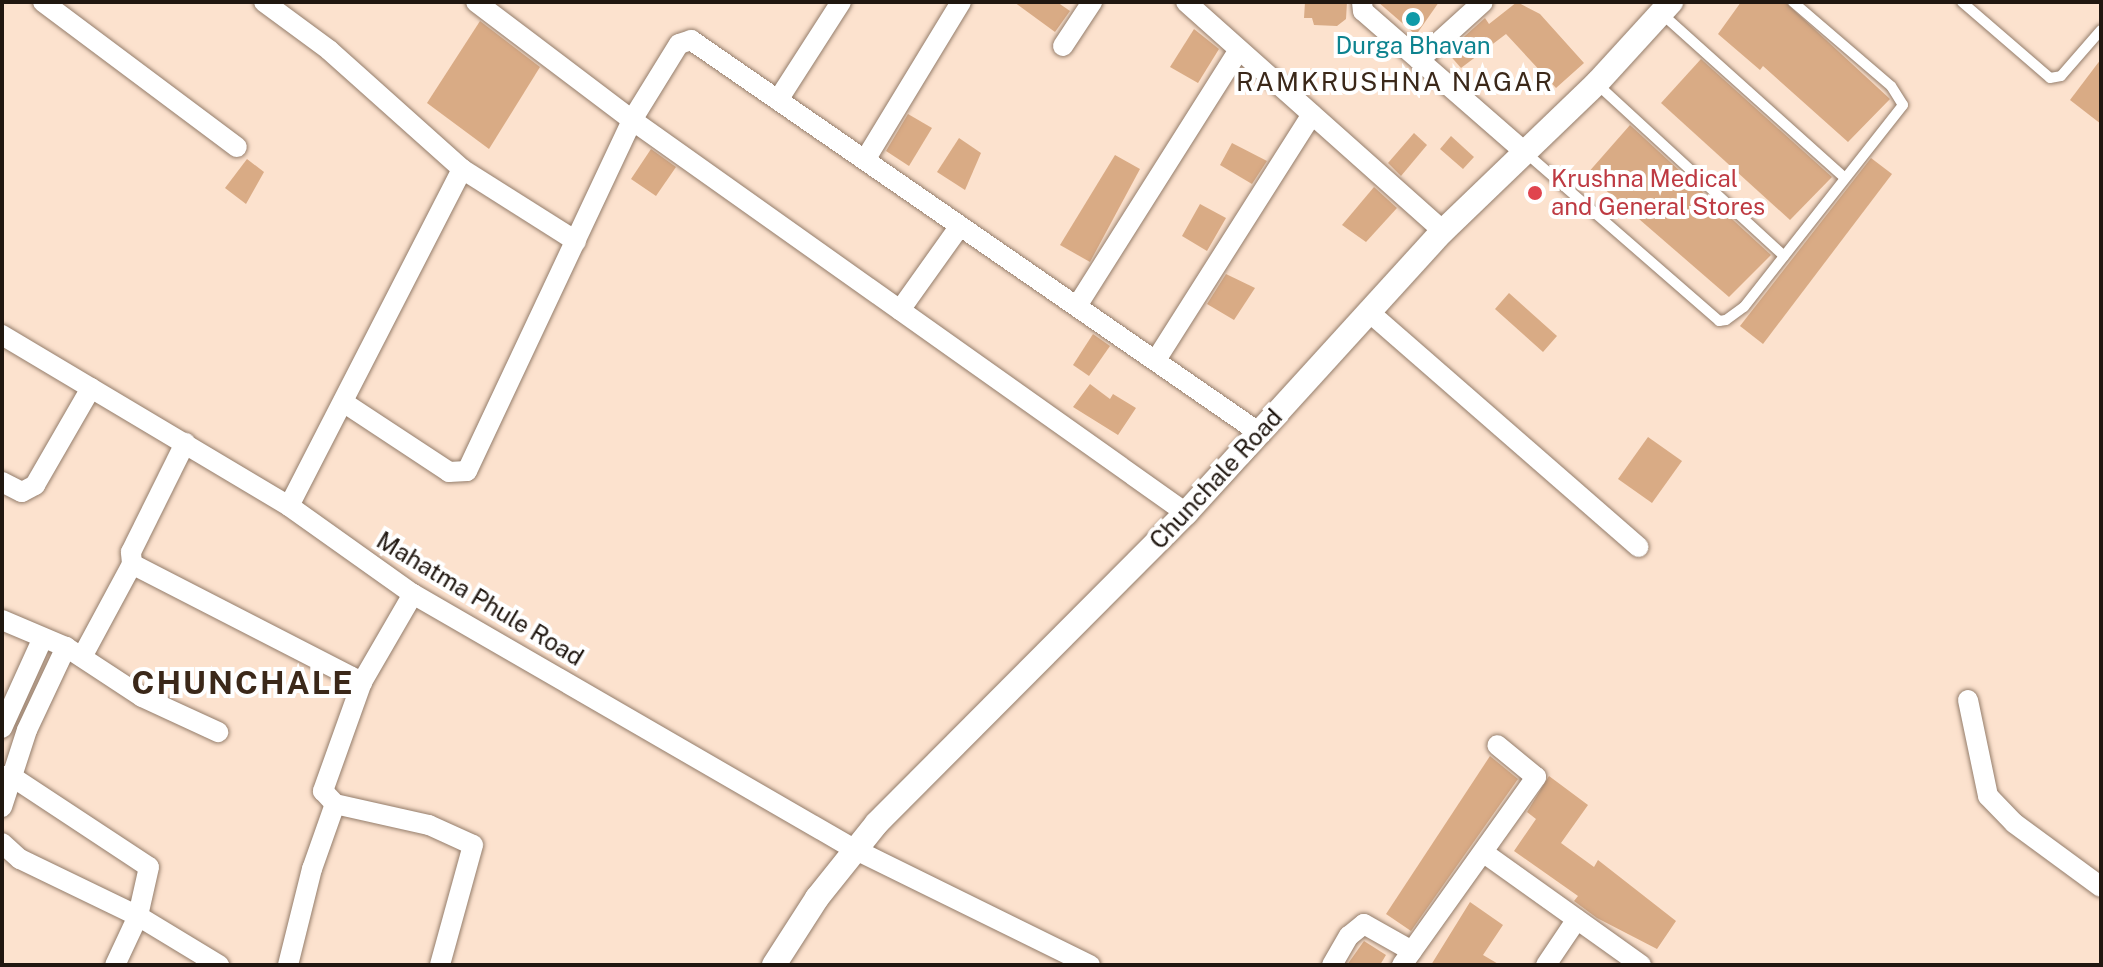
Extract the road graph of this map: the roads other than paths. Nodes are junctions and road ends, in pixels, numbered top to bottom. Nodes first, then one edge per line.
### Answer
1 (43, 2) edge
2 (264, 2) edge
3 (476, 2) edge
4 (841, 2) edge
5 (961, 2) edge
6 (1092, 2) edge
7 (1362, 2) edge
8 (1483, 2) edge
9 (1793, 2) edge
10 (1962, 2) edge
11 (1197, 6) edge
12 (1977, 6) edge
13 (1666, 7) edge
14 (2101, 30) edge
15 (1063, 46) dead end
16 (1239, 50) junction
17 (1419, 60) junction
18 (1597, 83) junction
19 (778, 100) junction
20 (1312, 114) junction
21 (632, 120) junction
22 (237, 147) dead end
23 (1526, 153) junction
24 (865, 160) junction
25 (462, 169) junction
26 (1844, 177) junction
27 (960, 226) junction
28 (1443, 231) junction
29 (576, 241) junction
30 (1784, 256) junction
31 (1077, 306) junction
32 (900, 310) junction
33 (1368, 311) junction
34 (2, 335) edge
35 (1156, 360) junction
36 (91, 388) junction
37 (343, 402) junction
38 (1261, 434) junction
39 (185, 443) junction
40 (2, 482) edge
41 (289, 506) junction
42 (1186, 513) junction
43 (1639, 547) dead end
44 (132, 564) junction
45 (413, 594) junction
46 (2, 620) edge
47 (42, 640) junction
48 (74, 652) junction
49 (362, 682) junction
50 (1968, 700) dead end
51 (2, 728) edge
52 (218, 732) dead end
53 (1497, 745) dead end
54 (6, 776) edge
55 (335, 804) junction
56 (2, 807) edge
57 (2, 843) edge
58 (854, 849) junction
59 (1484, 853) junction
60 (2101, 887) edge
61 (138, 916) junction
62 (1577, 919) junction
63 (1407, 958) edge
64 (115, 965) edge
65 (219, 965) edge
66 (288, 965) edge
67 (440, 965) edge
68 (774, 965) edge
69 (1090, 965) edge
70 (1332, 965) edge
71 (1546, 965) edge
72 (1641, 965) edge

1 - 22 street
2 - 25 street
3 - 21 street
4 - 19 street
5 - 24 street
6 - 15 street
7 - 17 street
8 - 17 street
9 - 26 lane
10 - 12 lane
11 - 16 street
12 - 14 lane
13 - 18 street, Chunchale Road
13 - 26 lane
16 - 20 street
16 - 31 street
17 - 23 street
18 - 23 street, Chunchale Road
18 - 30 lane
19 - 21 street
19 - 24 street
20 - 28 street
20 - 35 street
21 - 29 street
21 - 32 street
23 - 28 street, Chunchale Road
23 - 30 lane
24 - 27 street
25 - 29 street
25 - 37 street
26 - 30 lane
27 - 31 street
27 - 32 street
28 - 33 street, Chunchale Road
29 - 37 street
31 - 35 street
32 - 42 street
33 - 38 street, Chunchale Road
33 - 43 street
34 - 36 street, Mahatma Phule Road
35 - 38 street
36 - 39 street, Mahatma Phule Road
36 - 40 street
37 - 41 street
38 - 42 street, Chunchale Road
39 - 41 street, Mahatma Phule Road
39 - 44 street
41 - 45 street, Mahatma Phule Road
42 - 58 street, Chunchale Road
44 - 48 street
44 - 49 street
45 - 49 street
45 - 58 street, Mahatma Phule Road
46 - 47 street
47 - 48 street
47 - 51 street
48 - 52 street
48 - 54 street
49 - 55 street
50 - 60 street
53 - 59 street
54 - 56 street
54 - 61 street
55 - 66 street
55 - 67 street
57 - 61 street
58 - 68 street, Chunchale Road
58 - 69 street, Mahatma Phule Road
59 - 62 street
59 - 63 street
61 - 64 street
61 - 65 street
62 - 71 street
62 - 72 street
63 - 70 street

